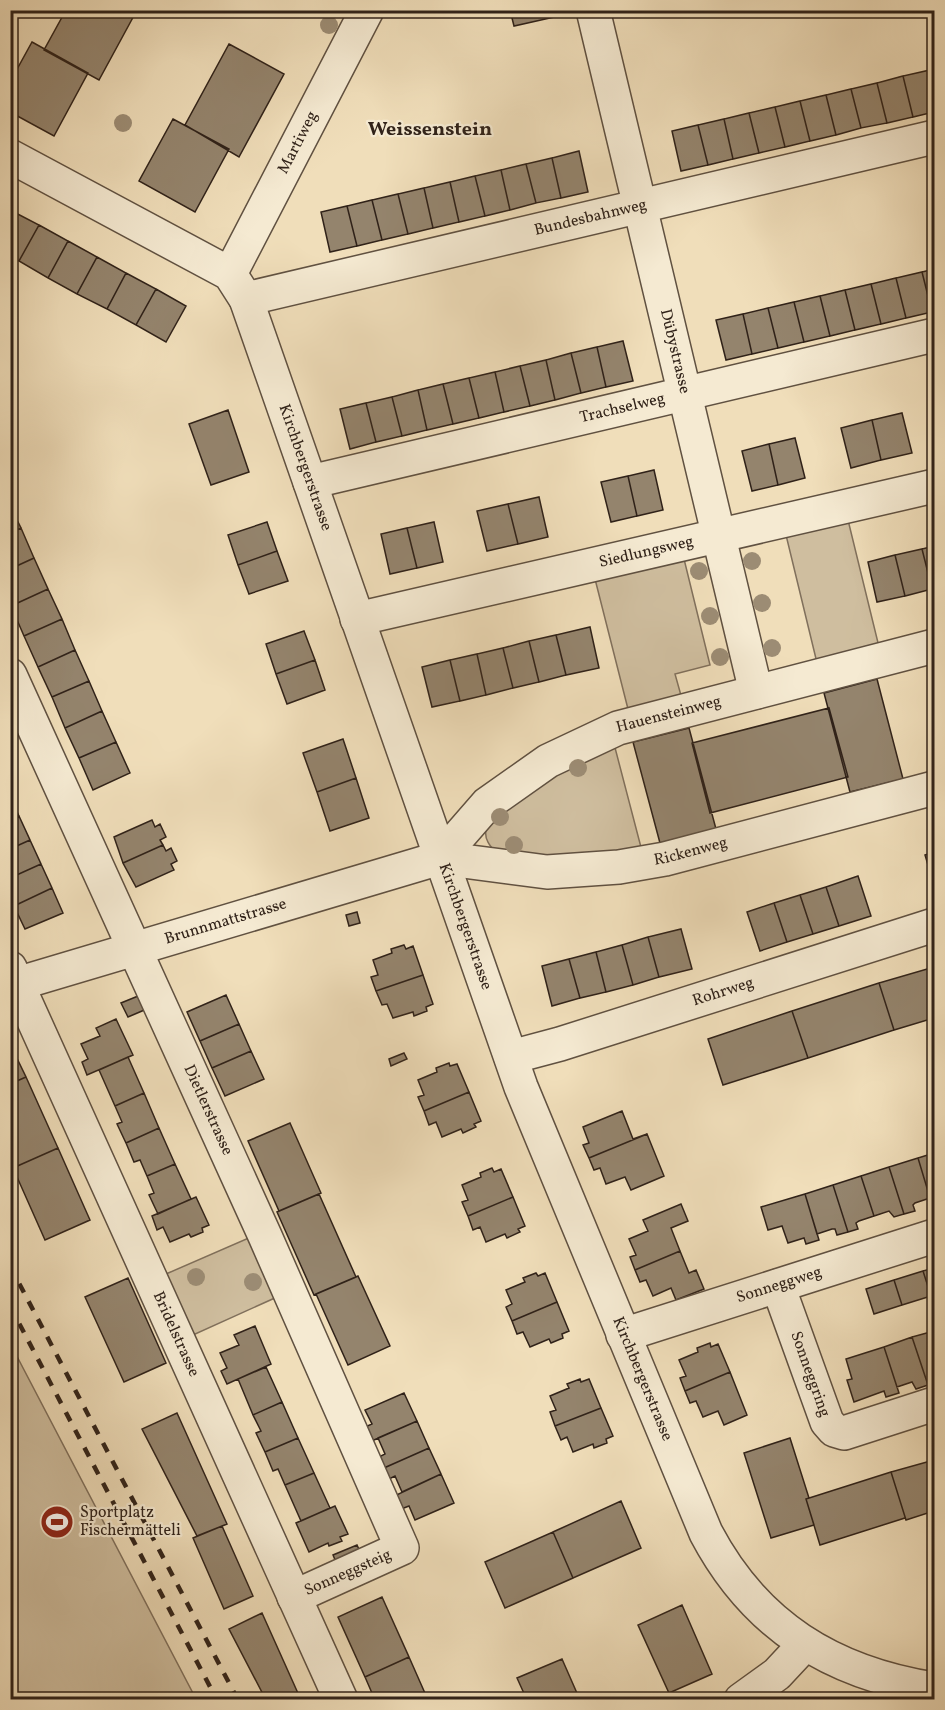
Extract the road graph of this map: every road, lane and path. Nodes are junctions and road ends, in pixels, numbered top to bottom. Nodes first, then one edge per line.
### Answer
1 (366, 10) edge
2 (593, 10) edge
3 (934, 137) edge
4 (10, 156) edge
5 (640, 204) junction
6 (238, 286) junction
7 (934, 335) edge
8 (686, 393) junction
9 (310, 482) junction
10 (934, 486) edge
11 (719, 535) junction
12 (357, 620) junction
13 (934, 646) edge
14 (10, 675) edge
15 (756, 692) junction
16 (934, 788) edge
17 (440, 858) junction
18 (934, 925) edge
19 (135, 948) junction
20 (13, 979) edge
21 (511, 1057) junction
22 (934, 1236) edge
23 (778, 1286) junction
24 (624, 1335) junction
25 (934, 1404) edge
26 (402, 1548) joint
27 (294, 1597) junction
28 (805, 1644) junction
29 (934, 1689) edge
30 (341, 1700) edge
31 (741, 1700) edge

1 - 6 street, Martiweg
2 - 5 street, Dübystrasse
3 - 5 street, Bundesbahnweg
4 - 6 street
5 - 6 street, Bundesbahnweg
5 - 8 street, Dübystrasse
6 - 9 street, Kirchbergerstrasse
7 - 8 street, Trachselweg
8 - 9 street, Trachselweg
8 - 11 street, Dübystrasse
9 - 12 street, Kirchbergerstrasse
10 - 11 street, Siedlungsweg
11 - 12 street, Siedlungsweg
11 - 15 street, Dübystrasse
12 - 17 street, Kirchbergerstrasse
13 - 15 street, Hauensteinweg
14 - 19 street, Dietlerstrasse
15 - 17 street, Hauensteinweg
16 - 17 street, Rickenweg
17 - 19 street, Brunnmattstrasse
17 - 21 street, Kirchbergerstrasse
18 - 21 street, Rohrweg
19 - 20 street, Brunnmattstrasse
19 - 26 street, Dietlerstrasse
20 - 27 street, Bridelstrasse
21 - 24 street, Kirchbergerstrasse
22 - 23 street, Sonneggweg
23 - 24 street, Sonneggweg
23 - 25 street, Sonneggring
24 - 28 street, Kirchbergerstrasse
26 - 27 street, Sonneggsteig
27 - 30 street, Bridelstrasse
28 - 29 street, Kirchbergerstrasse
28 - 31 street

